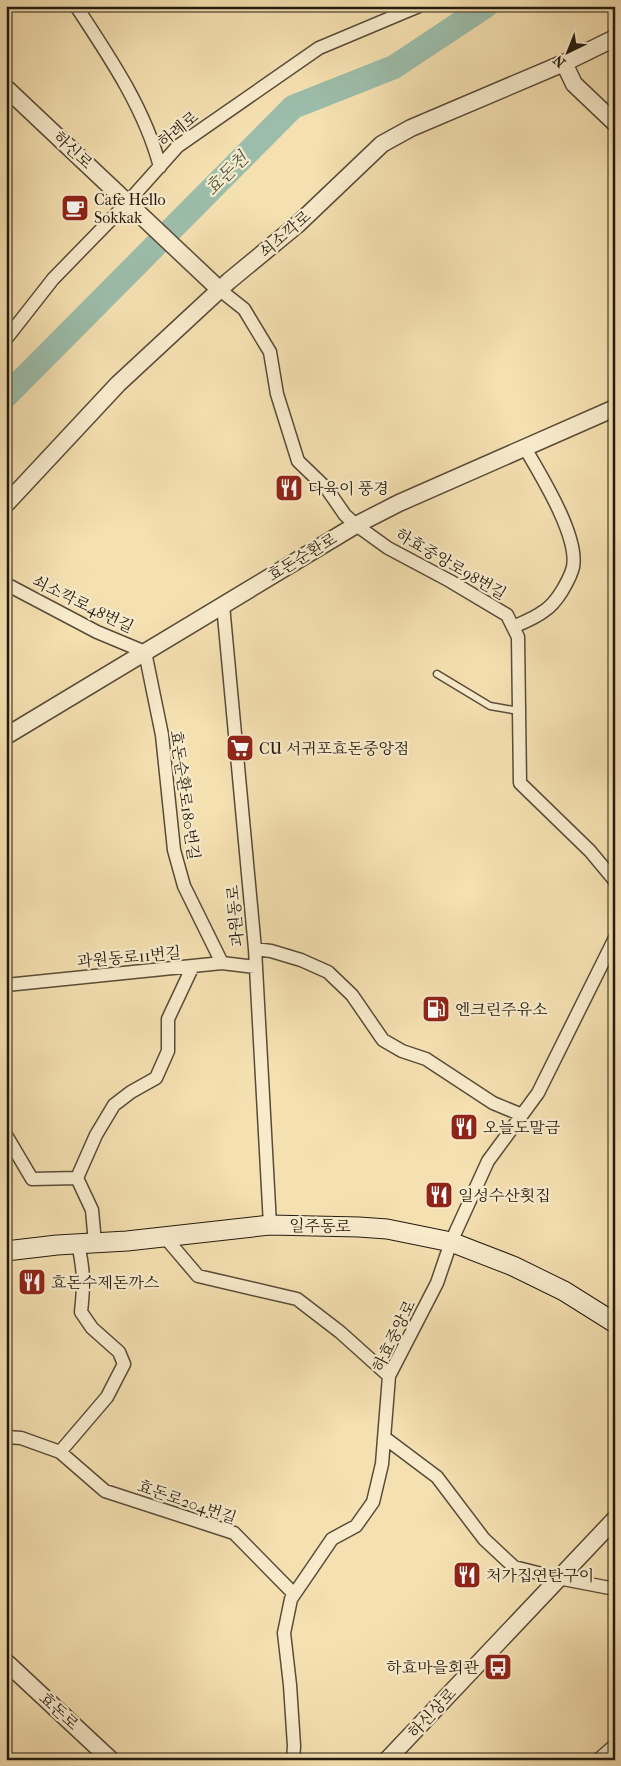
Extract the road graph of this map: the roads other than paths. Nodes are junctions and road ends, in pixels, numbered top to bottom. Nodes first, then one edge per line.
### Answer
1 (76, 6) edge
2 (420, 6) edge
3 (615, 38) edge
4 (564, 63) junction
5 (6, 88) edge
6 (615, 124) edge
7 (160, 167) junction
8 (133, 208) junction
9 (220, 290) junction
10 (6, 339) edge
11 (615, 408) edge
12 (525, 448) junction
13 (6, 504) edge
14 (356, 525) junction
15 (6, 584) edge
16 (222, 605) junction
17 (513, 627) junction
18 (145, 652) junction
19 (437, 674) dead end
20 (520, 711) junction
21 (6, 736) edge
22 (615, 881) edge
23 (615, 938) edge
24 (255, 949) junction
25 (222, 963) junction
26 (255, 967) junction
27 (192, 968) junction
28 (6, 985) edge
29 (522, 1115) junction
30 (6, 1135) edge
31 (77, 1178) junction
32 (270, 1225) junction
33 (164, 1236) junction
34 (451, 1242) junction
35 (87, 1244) junction
36 (6, 1251) edge
37 (614, 1326) edge
38 (389, 1376) junction
39 (6, 1437) edge
40 (385, 1438) junction
41 (60, 1452) junction
42 (615, 1519) edge
43 (558, 1578) junction
44 (615, 1589) edge
45 (294, 1594) junction
46 (6, 1663) edge
47 (615, 1745) edge
48 (111, 1760) edge
49 (293, 1760) edge
50 (387, 1760) edge
51 (598, 1760) edge

1 - 7 street
2 - 7 street, 하례로
3 - 4 street, 쇠소깍로
4 - 6 street
4 - 9 street, 쇠소깍로
5 - 8 street, 하신로
7 - 8 street, 하례로
8 - 9 street, 하신로
8 - 10 street, 하례로
9 - 13 street, 쇠소깍로
9 - 14 street, 하효중앙로98번길
11 - 12 street, 효돈순환로
12 - 14 street, 효돈순환로
12 - 17 street
14 - 16 street, 효돈순환로
14 - 17 street, 하효중앙로98번길
15 - 18 street, 쇠소깍로48번길
16 - 18 street, 효돈순환로
16 - 24 street, 과원동로
17 - 20 street, 하효중앙로98번길
18 - 21 street, 효돈순환로
18 - 25 street, 효돈순환로180번길
19 - 20 lane
20 - 22 street, 하효중앙로98번길
23 - 29 street, 하효중앙로
24 - 26 street, 과원동로
24 - 29 street
25 - 26 street, 과원동로11번길
25 - 27 street, 과원동로11번길
26 - 32 street, 과원동로
27 - 28 street, 과원동로11번길
27 - 31 street
29 - 34 street, 하효중앙로
30 - 31 street
31 - 35 street
32 - 33 main road, 일주동로
32 - 34 main road, 일주동로
33 - 35 main road, 일주동로
33 - 38 street
34 - 37 main road, 일주동로
34 - 38 street, 하효중앙로
35 - 36 main road, 일주동로
35 - 41 street
38 - 40 street, 하효중앙로
39 - 41 street, 효돈로204번길
40 - 43 street
40 - 45 street, 하효중앙로
41 - 45 street, 효돈로204번길
42 - 43 street, 하신상로
43 - 44 street
43 - 50 street, 하신상로
45 - 49 street, 하효중앙로
46 - 48 street, 효돈로
47 - 51 street

